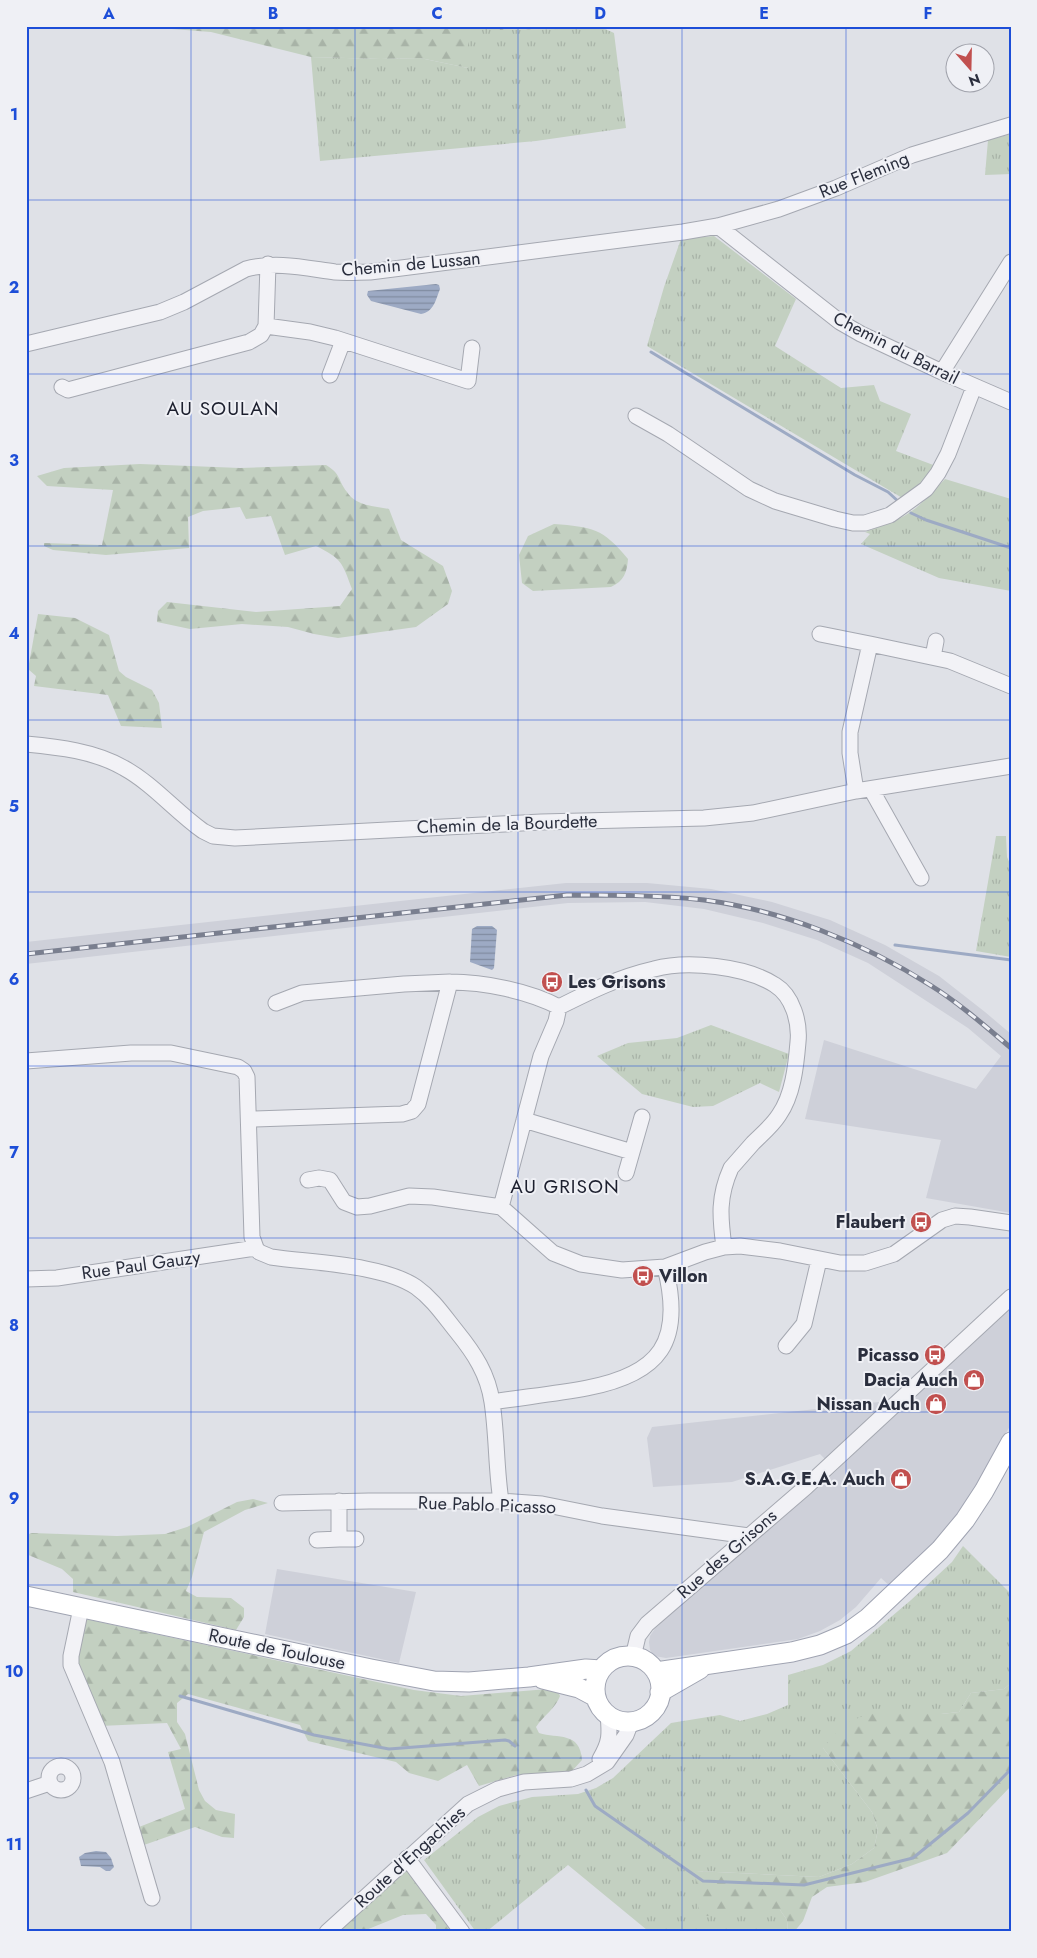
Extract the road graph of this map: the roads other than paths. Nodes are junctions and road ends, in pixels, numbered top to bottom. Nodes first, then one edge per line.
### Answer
1 (1011, 125) edge
2 (718, 226) junction
3 (1011, 262) edge
4 (268, 264) junction
5 (266, 326) junction
6 (342, 341) junction
7 (26, 344) edge
8 (472, 348) dead end
9 (942, 372) junction
10 (330, 375) dead end
11 (62, 387) dead end
12 (974, 387) junction
13 (1011, 402) edge
14 (636, 416) dead end
15 (820, 634) dead end
16 (936, 641) dead end
17 (870, 644) junction
18 (933, 657) junction
19 (1011, 686) edge
20 (26, 744) edge
21 (1011, 766) edge
22 (863, 790) junction
23 (920, 878) dead end
24 (450, 982) junction
25 (276, 1002) dead end
26 (559, 1007) junction
27 (26, 1061) edge
28 (642, 1117) dead end
29 (255, 1120) dead end
30 (524, 1120) junction
31 (632, 1152) junction
32 (626, 1173) dead end
33 (308, 1180) dead end
34 (501, 1207) junction
35 (1011, 1223) edge
36 (256, 1248) junction
37 (724, 1248) junction
38 (819, 1260) junction
39 (665, 1267) junction
40 (26, 1279) edge
41 (1011, 1297) edge
42 (786, 1346) dead end
43 (492, 1402) junction
44 (1011, 1442) edge
45 (339, 1501) junction
46 (501, 1501) junction
47 (282, 1503) dead end
48 (749, 1536) junction
49 (339, 1539) junction
50 (356, 1539) dead end
51 (317, 1540) dead end
52 (26, 1596) edge
53 (81, 1608) junction
54 (633, 1657) junction
55 (710, 1664) junction
56 (601, 1670) junction
57 (656, 1672) junction
58 (529, 1677) junction
59 (660, 1692) junction
60 (596, 1697) junction
61 (608, 1715) junction
62 (631, 1722) junction
63 (587, 1774) junction
64 (50, 1783) dead end
65 (26, 1791) edge
66 (407, 1858) junction
67 (152, 1898) dead end
68 (327, 1932) edge
69 (462, 1932) edge

1 - 2 street, Rue Fleming
2 - 4 street, Chemin de Lussan
2 - 9 street, Chemin du Barrail
3 - 9 street
4 - 5 street
4 - 7 street, Chemin de Lussan
5 - 6 street
5 - 11 street
6 - 8 street
6 - 10 street
9 - 12 street, Chemin du Barrail
12 - 13 street, Chemin du Barrail
12 - 14 street
15 - 17 street
16 - 18 street
17 - 18 street
17 - 22 street
18 - 19 street
20 - 22 street, Chemin de la Bourdette
21 - 22 street, Chemin de la Bourdette
22 - 23 street
24 - 25 street
24 - 26 street
24 - 29 street
26 - 30 street
26 - 37 street
27 - 36 street
28 - 31 street
30 - 31 street
30 - 34 street
31 - 32 street
33 - 34 street
34 - 39 street
35 - 38 street
36 - 40 street, Rue Paul Gauzy
36 - 43 street
37 - 38 street
37 - 39 street
38 - 42 street
39 - 43 street
41 - 48 street, Rue des Grisons
43 - 46 street
44 - 55 main road
45 - 46 street, Rue Pablo Picasso
45 - 47 street, Rue Pablo Picasso
45 - 49 street
46 - 48 street, Rue Pablo Picasso
48 - 54 street, Rue des Grisons
49 - 50 street
49 - 51 street
52 - 53 main road, Route de Toulouse
53 - 58 main road, Route de Toulouse
53 - 67 street
54 - 56 main road
54 - 57 main road
55 - 57 main road
55 - 59 main road
56 - 58 main road, Route de Toulouse
56 - 60 main road
57 - 59 main road
58 - 60 main road, Route de Toulouse
59 - 62 main road
60 - 61 main road
61 - 62 main road
61 - 63 street
62 - 63 street, Route d'Engachies
63 - 66 street, Route d'Engachies
64 - 65 street
66 - 68 street, Route d'Engachies
66 - 69 street

